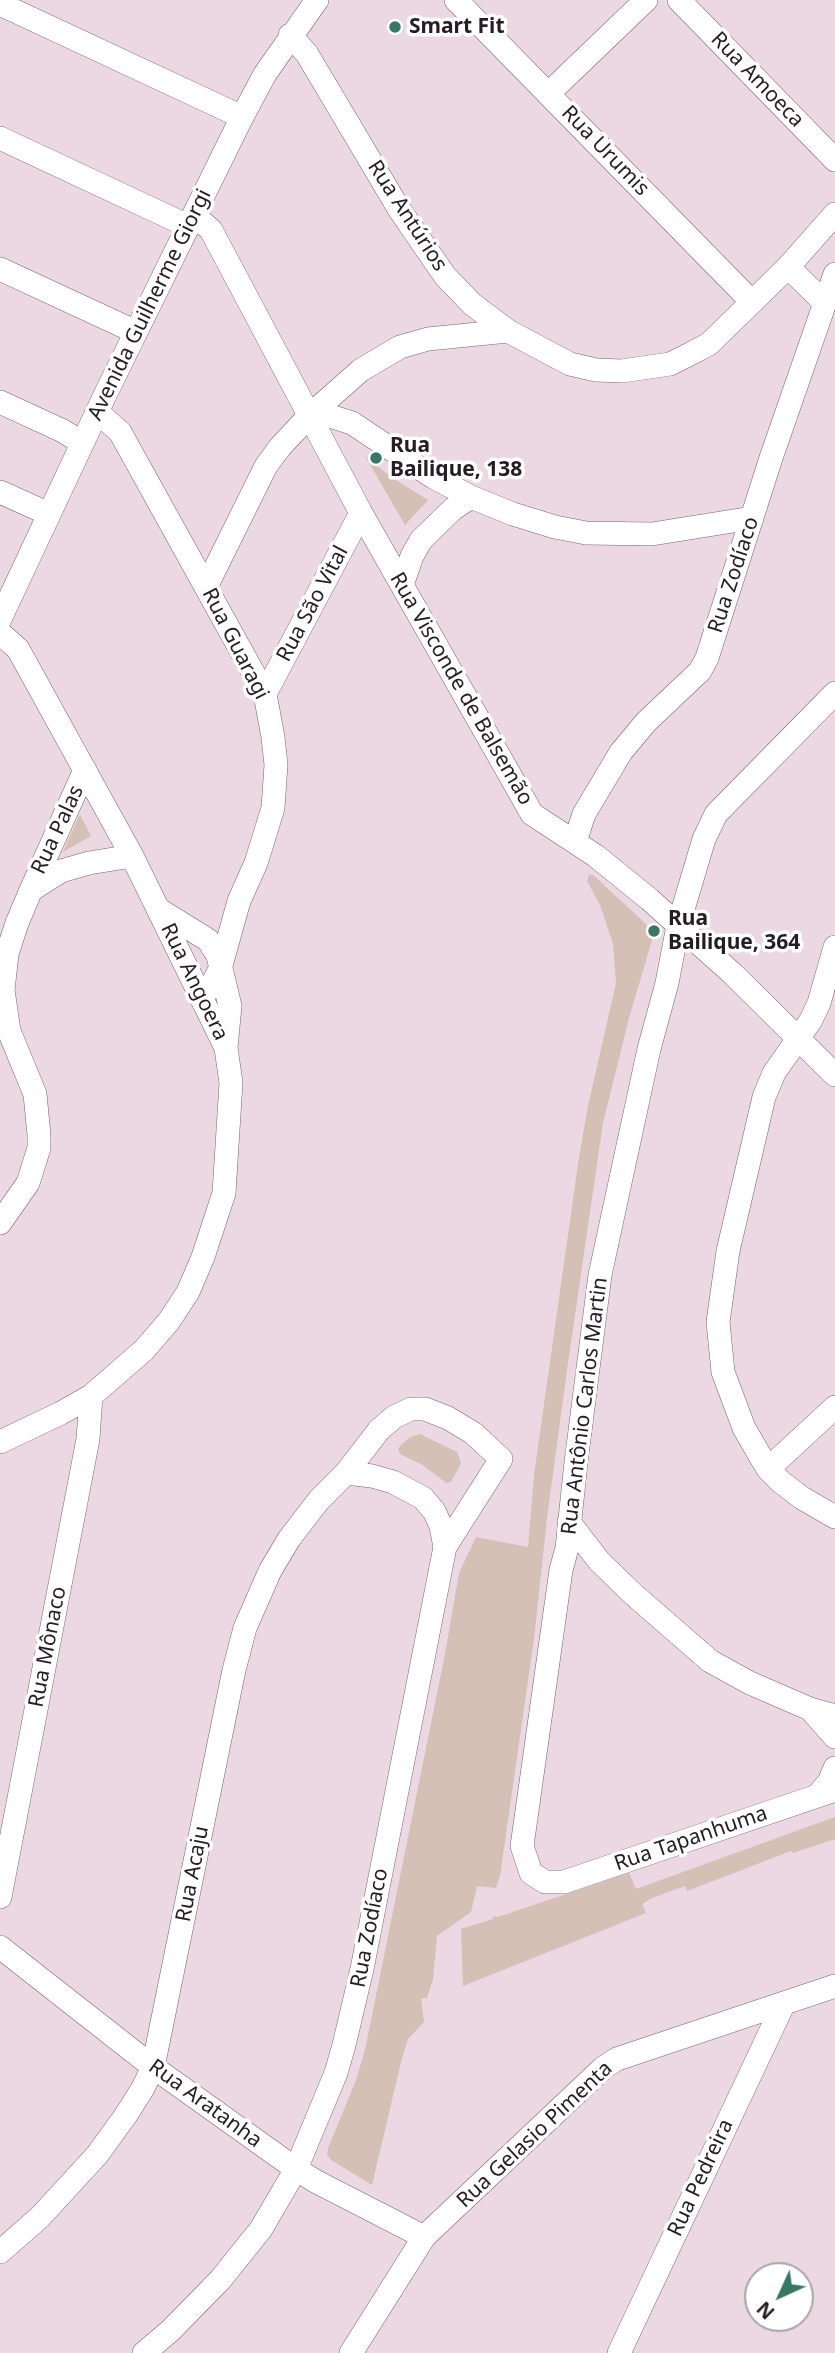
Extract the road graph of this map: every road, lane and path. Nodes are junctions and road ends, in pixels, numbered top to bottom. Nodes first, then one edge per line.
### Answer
1 (317, 0) edge
2 (456, 0) edge
3 (646, 0) edge
4 (679, 0) edge
5 (0, 4) edge
6 (290, 35) junction
7 (549, 93) junction
8 (242, 117) junction
9 (0, 138) edge
10 (835, 160) edge
11 (835, 214) edge
12 (191, 221) junction
13 (788, 268) junction
14 (0, 269) edge
15 (835, 274) edge
16 (752, 302) junction
17 (825, 303) junction
18 (508, 331) junction
19 (136, 332) junction
20 (342, 387) junction
21 (0, 402) edge
22 (97, 412) junction
23 (312, 413) junction
24 (352, 423) junction
25 (82, 443) junction
26 (0, 492) edge
27 (471, 497) junction
28 (361, 513) junction
29 (49, 514) junction
30 (752, 518) junction
31 (402, 585) junction
32 (206, 587) junction
33 (0, 619) edge
34 (0, 632) edge
35 (835, 693) edge
36 (265, 694) junction
37 (85, 771) junction
38 (575, 842) junction
39 (132, 856) junction
40 (31, 890) junction
41 (239, 901) junction
42 (158, 909) junction
43 (678, 926) junction
44 (202, 936) junction
45 (835, 947) edge
46 (179, 954) junction
47 (221, 964) junction
48 (200, 997) junction
49 (799, 1040) junction
50 (226, 1048) junction
51 (835, 1076) edge
52 (5, 1209) edge
53 (91, 1396) junction
54 (835, 1408) edge
55 (0, 1442) edge
56 (501, 1459) joint
57 (768, 1469) junction
58 (346, 1473) junction
59 (835, 1517) edge
60 (569, 1522) junction
61 (445, 1547) junction
62 (810, 1709) junction
63 (835, 1716) edge
64 (835, 1737) edge
65 (835, 1768) edge
66 (826, 1793) edge
67 (545, 1882) joint
68 (0, 1897) edge
69 (0, 1947) edge
70 (835, 1986) edge
71 (784, 2003) junction
72 (153, 2067) junction
73 (296, 2169) junction
74 (424, 2237) junction
75 (0, 2252) edge
76 (144, 2353) edge
77 (351, 2353) edge
78 (619, 2353) edge

1 - 6 street, Avenida Guilherme Giorgi
2 - 7 street, Rua Urumis
3 - 7 street
4 - 10 street, Rua Amoeca
5 - 8 street
6 - 8 street, Avenida Guilherme Giorgi
6 - 18 street, Rua Antúrios
7 - 16 street, Rua Urumis
8 - 12 street, Avenida Guilherme Giorgi
9 - 12 street
11 - 13 street, Rua Antúrios
12 - 19 street, Avenida Guilherme Giorgi
12 - 23 street, Rua Visconde de Balsemão
13 - 16 street, Rua Antúrios
13 - 17 street
14 - 19 street
15 - 17 street, Rua Zodíaco
16 - 18 street, Rua Antúrios
17 - 30 street, Rua Zodíaco
18 - 20 street
19 - 22 street, Avenida Guilherme Giorgi
20 - 23 street
20 - 24 street
21 - 25 street
22 - 25 street, Avenida Guilherme Giorgi
22 - 32 street, Rua Guaragi
23 - 24 street
23 - 28 street, Rua Visconde de Balsemão
23 - 32 street
24 - 27 street
25 - 29 street, Avenida Guilherme Giorgi
26 - 29 street
27 - 30 street
27 - 31 street
28 - 31 street, Rua Visconde de Balsemão
28 - 36 street, Rua São Vital
29 - 33 street, Avenida Guilherme Giorgi
30 - 38 street, Rua Zodíaco
31 - 38 street, Rua Visconde de Balsemão
32 - 36 street, Rua Guaragi
34 - 37 street, Rua Angoera
35 - 43 street, Rua Antônio Carlos Martin
36 - 41 street, Rua Guaragi
37 - 39 street, Rua Angoera
37 - 40 street, Rua Palas
38 - 43 street, Rua Visconde de Balsemão
39 - 40 street, Rua Palas
39 - 42 street, Rua Angoera
40 - 52 street, Rua Palas
41 - 44 street, Rua Guaragi
41 - 47 street, Rua Guaragi
42 - 44 street
42 - 46 street, Rua Angoera
43 - 49 street, Rua Visconde de Balsemão
43 - 60 street, Rua Antônio Carlos Martin
44 - 46 street, Rua Guaragi
44 - 47 street
45 - 49 street
46 - 48 street, Rua Angoera
47 - 48 street, Rua Guaragi
47 - 50 street
48 - 50 street, Rua Angoera
49 - 51 street, Rua Visconde de Balsemão
49 - 57 street
50 - 53 street, Rua Angoera
53 - 55 street, Rua Angoera
53 - 68 street, Rua Mônaco
54 - 57 street
56 - 58 street, Rua Acaju
56 - 61 street, Rua Zodíaco
57 - 59 street
58 - 61 street
58 - 72 street, Rua Acaju
60 - 62 street
60 - 67 street, Rua Antônio Carlos Martin
61 - 73 street, Rua Zodíaco
62 - 63 street
62 - 64 street
65 - 66 street
66 - 67 street, Rua Tapanhuma
69 - 72 street, Rua Aratanha
70 - 71 street, Rua Gelasio Pimenta
71 - 74 street, Rua Gelasio Pimenta
71 - 78 street, Rua Pedreira
72 - 73 street, Rua Aratanha
72 - 75 street, Rua Acaju
73 - 74 street, Rua Aratanha
73 - 76 street, Rua Zodíaco
74 - 77 street, Rua Gelasio Pimenta

